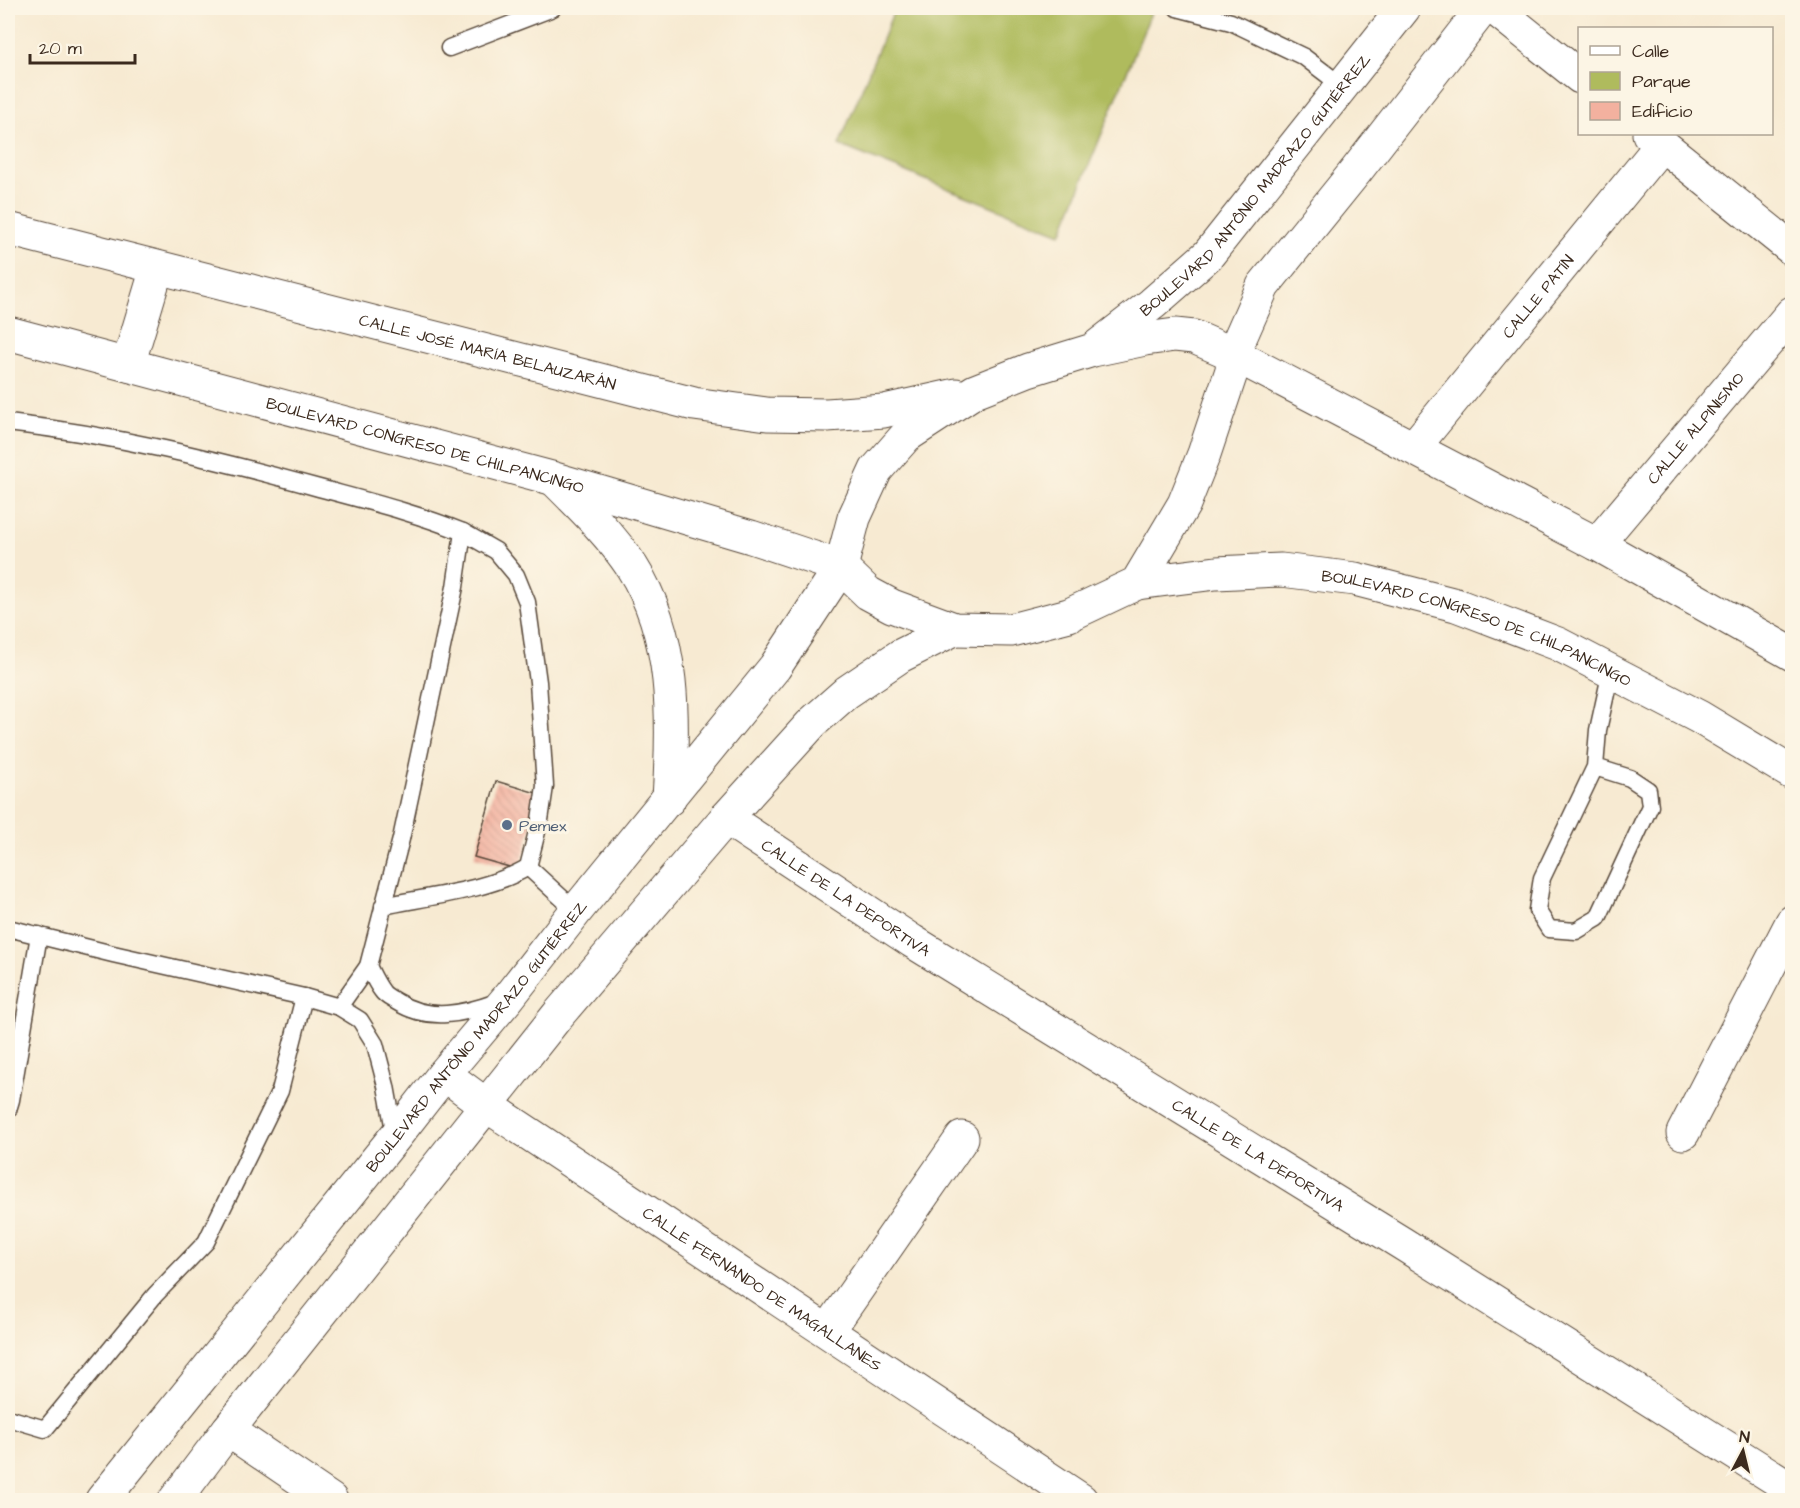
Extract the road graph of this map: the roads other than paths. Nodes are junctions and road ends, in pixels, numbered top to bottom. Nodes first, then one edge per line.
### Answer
1 (553, 8) edge
2 (1177, 8) edge
3 (1404, 8) edge
4 (1483, 8) edge
5 (1494, 8) edge
6 (449, 48) dead end
7 (1578, 75) edge
8 (1342, 86) junction
9 (1655, 139) edge
10 (8, 229) edge
11 (1792, 249) edge
12 (157, 268) junction
13 (1792, 313) edge
14 (8, 333) edge
15 (1093, 350) junction
16 (1233, 354) junction
17 (128, 364) junction
18 (975, 391) junction
19 (8, 423) edge
20 (1414, 447) junction
21 (555, 479) junction
22 (463, 532) junction
23 (1597, 544) junction
24 (841, 567) junction
25 (1137, 583) junction
26 (954, 629) junction
27 (1790, 648) edge
28 (1611, 671) junction
29 (1595, 767) junction
30 (1792, 774) edge
31 (669, 799) junction
32 (726, 818) junction
33 (528, 867) junction
34 (383, 906) junction
35 (576, 911) junction
36 (1792, 922) edge
37 (8, 928) edge
38 (39, 935) junction
39 (368, 966) junction
40 (304, 997) junction
41 (508, 998) junction
42 (339, 1007) junction
43 (444, 1074) junction
44 (486, 1105) junction
45 (8, 1110) edge
46 (1683, 1133) dead end
47 (396, 1137) junction
48 (962, 1138) dead end
49 (828, 1331) junction
50 (8, 1418) edge
51 (228, 1430) junction
52 (1792, 1489) edge
53 (102, 1500) edge
54 (175, 1500) edge
55 (331, 1500) edge
56 (1081, 1500) edge

1 - 6 lane
2 - 8 lane
3 - 8 street, BOULEVARD ANTÔNIO MADRAZO GUTIÉRREZ
4 - 16 street
5 - 7 street
8 - 15 street, BOULEVARD ANTÔNIO MADRAZO GUTIÉRREZ
9 - 11 street
9 - 20 street, CALLE PATÍN
10 - 12 street, CALLE JOSÉ MARÍA BELAUZARÁN
12 - 17 street
12 - 18 street, CALLE JOSÉ MARÍA BELAUZARÁN
13 - 23 street, CALLE ALPINISMO
14 - 17 street, BOULEVARD CONGRESO DE CHILPANCINGO
15 - 16 street
15 - 18 street
16 - 20 street
16 - 25 street
17 - 21 street, BOULEVARD CONGRESO DE CHILPANCINGO
18 - 24 street, BOULEVARD ANTÔNIO MADRAZO GUTIÉRREZ
19 - 22 lane
20 - 23 street
21 - 24 street, BOULEVARD CONGRESO DE CHILPANCINGO
21 - 31 street
22 - 33 lane
22 - 34 lane
23 - 27 street
24 - 26 street
24 - 31 street, BOULEVARD ANTÔNIO MADRAZO GUTIÉRREZ
25 - 26 street, BOULEVARD CONGRESO DE CHILPANCINGO
25 - 28 street, BOULEVARD CONGRESO DE CHILPANCINGO
26 - 32 street
28 - 29 lane
28 - 30 street, BOULEVARD CONGRESO DE CHILPANCINGO
29 - 29 lane
31 - 35 street, BOULEVARD ANTÔNIO MADRAZO GUTIÉRREZ
32 - 44 street
32 - 52 street, CALLE DE LA DEPORTIVA
33 - 34 lane
33 - 35 lane
34 - 39 lane
35 - 41 street, BOULEVARD ANTÔNIO MADRAZO GUTIÉRREZ
36 - 46 street
37 - 38 lane
38 - 40 lane
38 - 45 lane
39 - 41 lane
39 - 42 lane
40 - 42 lane
40 - 50 lane
41 - 43 street, BOULEVARD ANTÔNIO MADRAZO GUTIÉRREZ
42 - 47 lane
43 - 44 street, CALLE FERNANDO DE MAGALLANES
43 - 47 street, BOULEVARD ANTÔNIO MADRAZO GUTIÉRREZ
44 - 49 street, CALLE FERNANDO DE MAGALLANES
44 - 51 street
47 - 53 street, BOULEVARD ANTÔNIO MADRAZO GUTIÉRREZ
48 - 49 street
49 - 56 street, CALLE FERNANDO DE MAGALLANES
51 - 54 street
51 - 55 street

